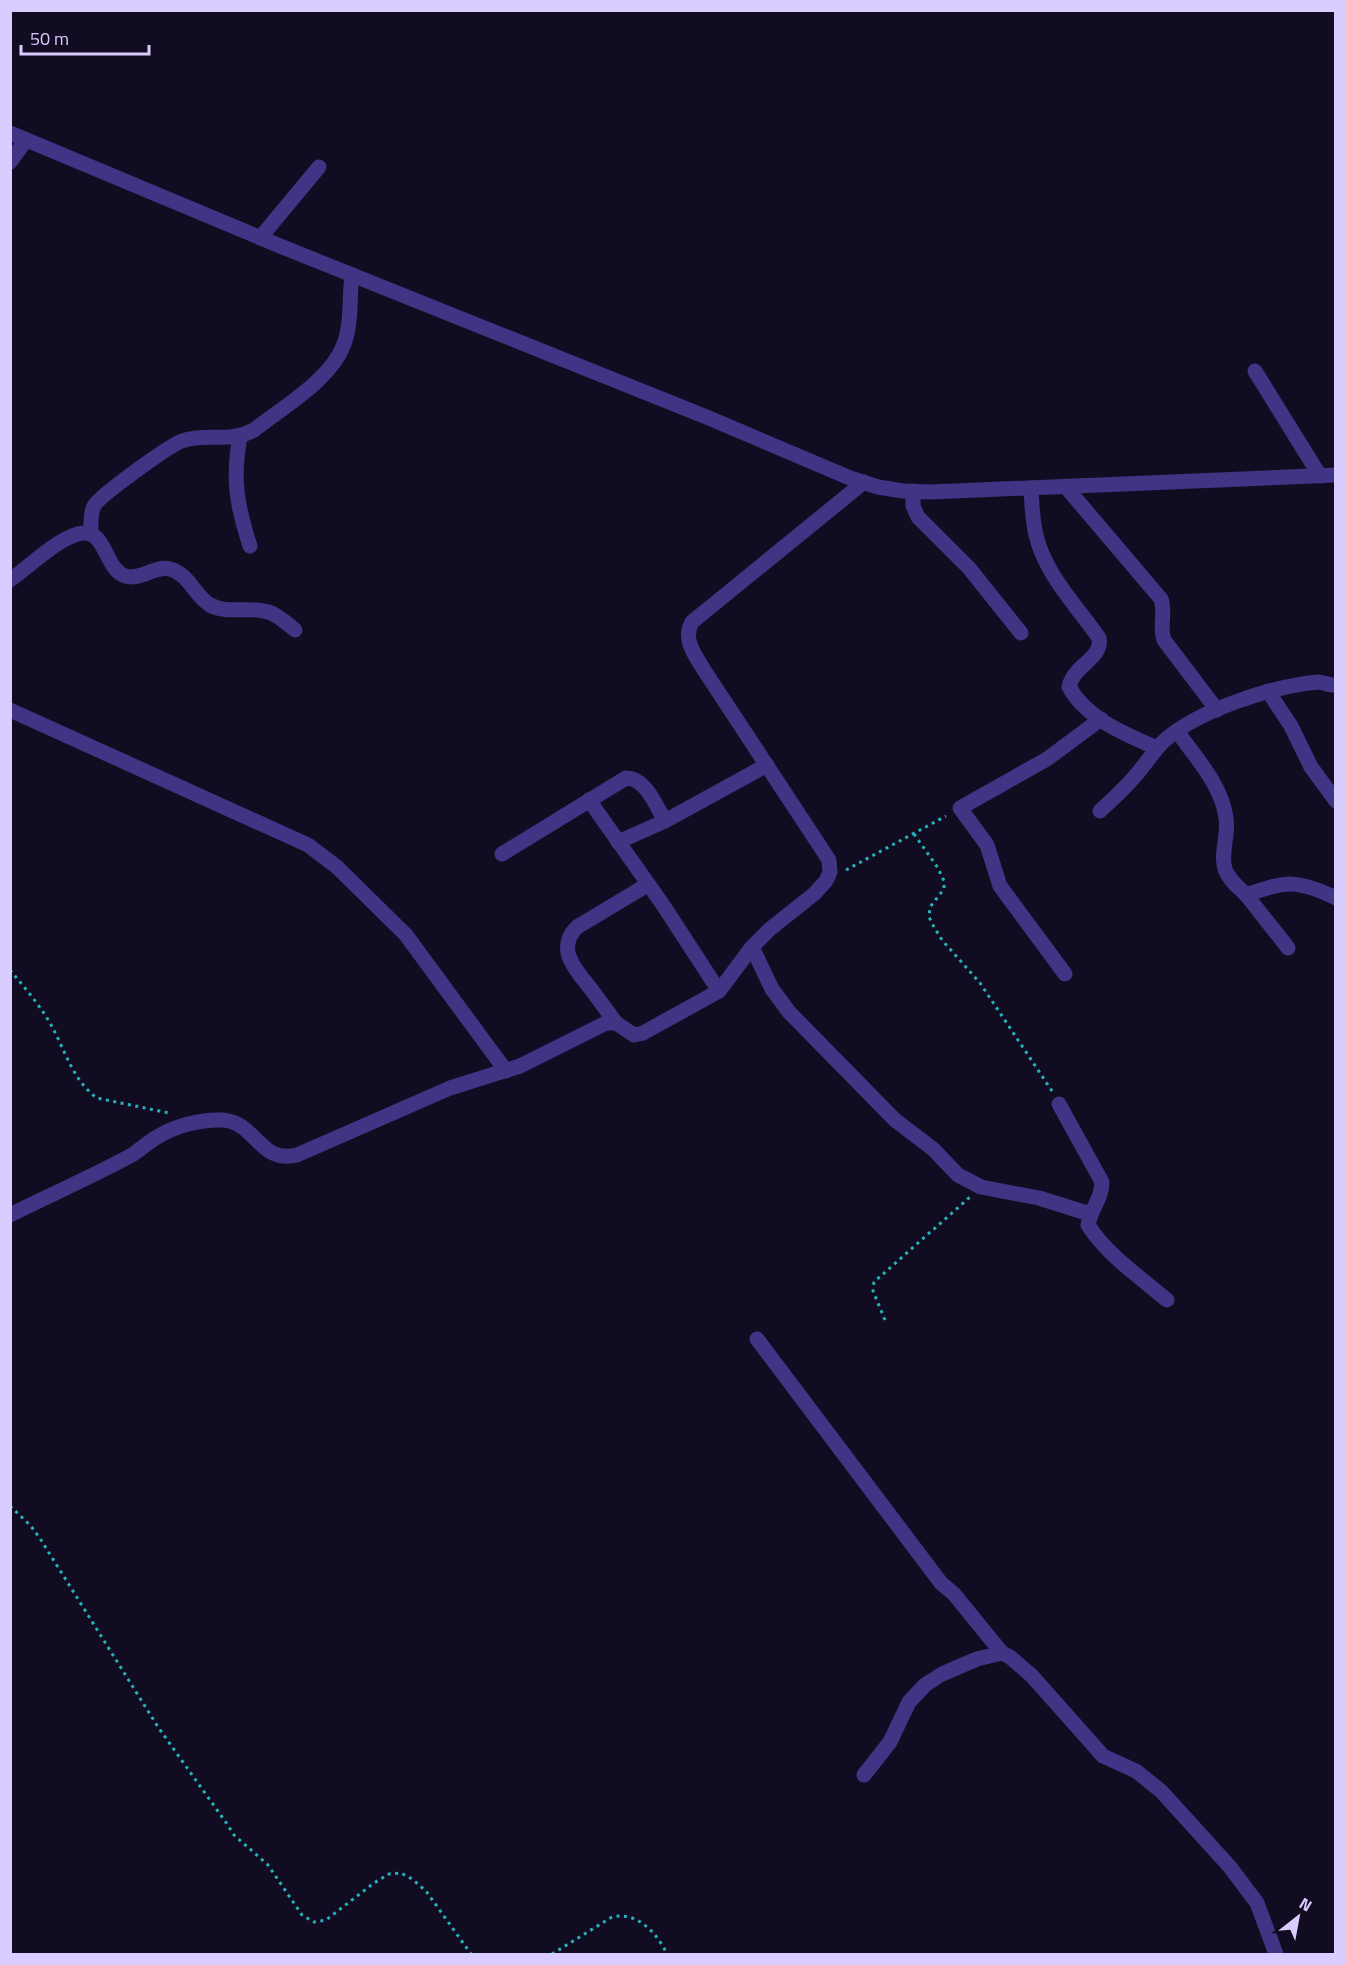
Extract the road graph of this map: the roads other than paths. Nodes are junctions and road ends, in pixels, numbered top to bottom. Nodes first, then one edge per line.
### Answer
1 (10, 133) edge
2 (26, 140) junction
3 (10, 162) edge
4 (319, 167) dead end
5 (260, 237) junction
6 (352, 275) junction
7 (1255, 371) dead end
8 (240, 437) junction
9 (1328, 476) edge
10 (864, 482) junction
11 (1066, 486) junction
12 (1031, 488) junction
13 (913, 491) junction
14 (91, 533) junction
15 (250, 546) dead end
16 (10, 580) edge
17 (295, 630) dead end
18 (1021, 633) dead end
19 (1335, 685) edge
20 (1268, 691) junction
21 (10, 710) edge
22 (1217, 710) junction
23 (1101, 719) junction
24 (1177, 730) junction
25 (1157, 748) junction
26 (767, 765) junction
27 (589, 800) junction
28 (1335, 801) edge
29 (1100, 811) dead end
30 (665, 821) junction
31 (618, 842) junction
32 (502, 854) dead end
33 (647, 885) junction
34 (1246, 895) junction
35 (1335, 898) edge
36 (752, 947) junction
37 (1288, 948) dead end
38 (1065, 974) dead end
39 (719, 991) junction
40 (616, 1023) junction
41 (506, 1071) junction
42 (1059, 1104) road end
43 (1090, 1214) junction
44 (10, 1215) edge
45 (1167, 1300) dead end
46 (757, 1339) dead end
47 (1002, 1653) junction
48 (864, 1775) dead end
49 (1276, 1954) edge

1 - 2 street
2 - 3 street
2 - 5 street
4 - 5 street
5 - 6 street
6 - 8 street
6 - 10 street
7 - 9 street
8 - 14 street
8 - 15 street
9 - 11 street
10 - 13 street
10 - 26 street
11 - 12 street
11 - 22 street
12 - 13 street
12 - 23 street
13 - 18 street
14 - 16 street
14 - 17 street
19 - 20 street
20 - 22 street
20 - 28 street
21 - 41 street
22 - 24 street
23 - 25 street
23 - 38 street
24 - 25 street
24 - 34 street
25 - 29 street
26 - 30 street
26 - 36 street
27 - 30 street
27 - 31 street
27 - 32 street
30 - 31 street
31 - 33 street
33 - 39 street
33 - 40 street
34 - 35 street
34 - 37 street
36 - 39 street
36 - 43 street
39 - 40 street
40 - 41 street
41 - 44 street
42 - 43 street
43 - 45 street
46 - 47 street
47 - 48 street
47 - 49 street

